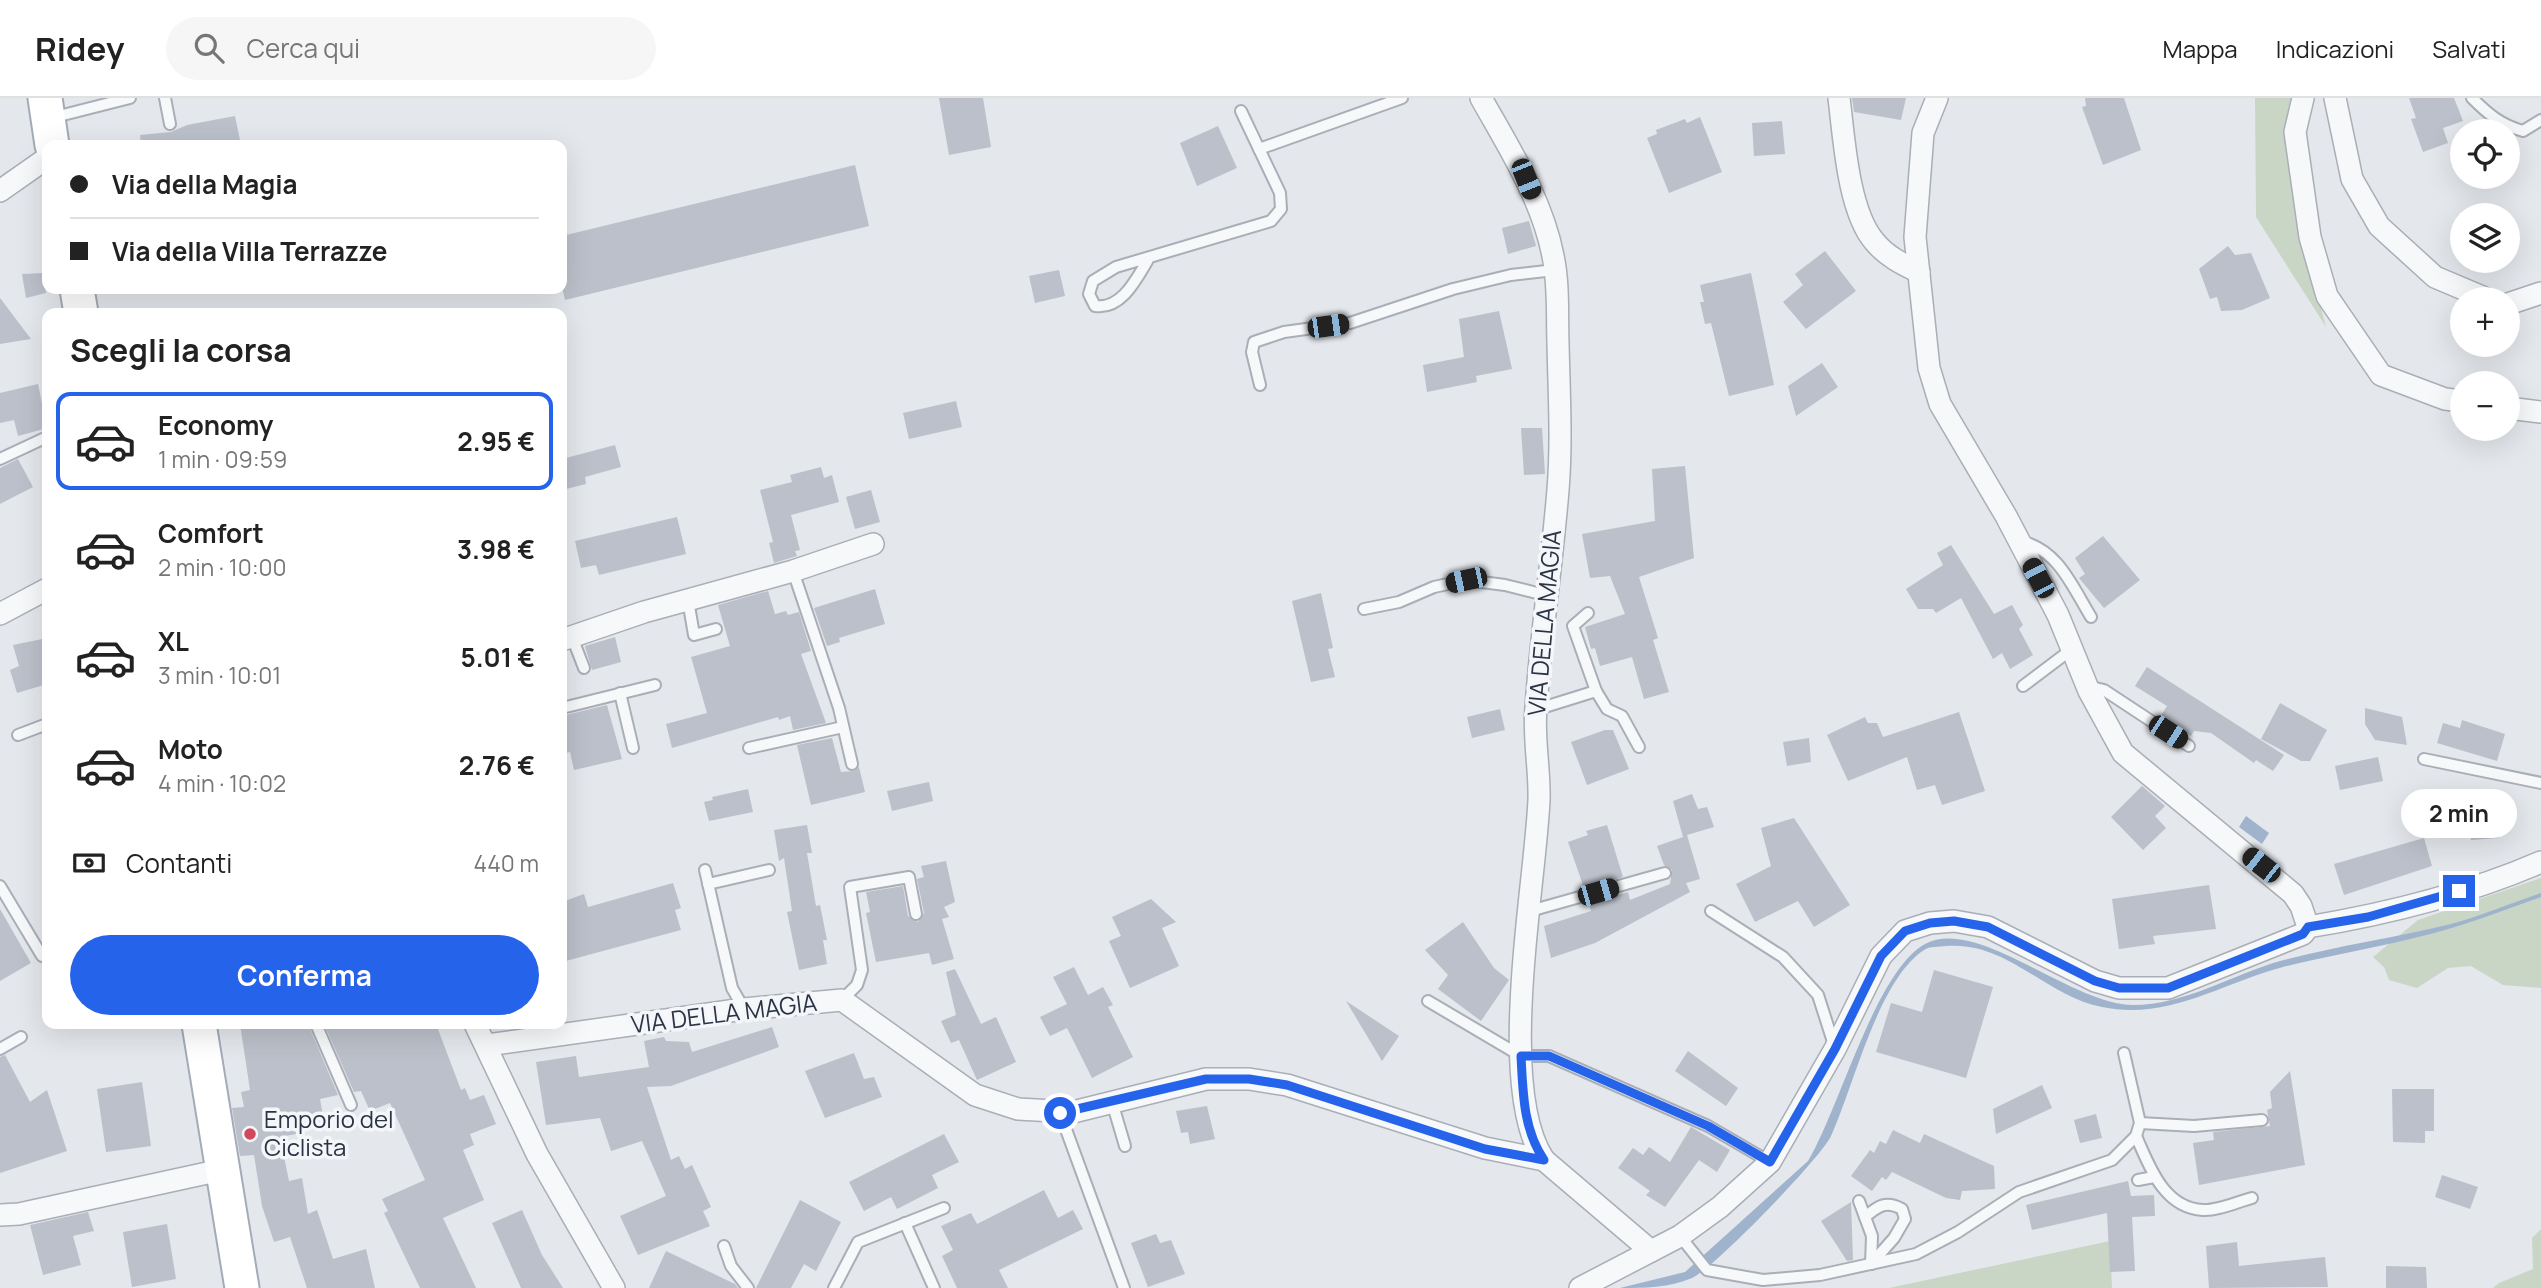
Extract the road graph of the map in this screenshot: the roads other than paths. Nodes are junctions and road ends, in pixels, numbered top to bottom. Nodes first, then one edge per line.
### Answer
1 (130, 98) edge
2 (165, 98) edge
3 (1402, 98) edge
4 (1481, 98) edge
5 (1839, 98) edge
6 (1937, 98) edge
7 (2303, 98) edge
8 (2335, 98) edge
9 (2472, 98) edge
10 (1241, 111) dead end
11 (2541, 120) edge
12 (48, 121) edge
13 (170, 124) dead end
14 (1259, 149) junction
15 (42, 162) edge
16 (0, 191) edge
17 (1149, 257) junction
18 (1555, 270) junction
19 (1919, 272) junction
20 (2459, 287) edge
21 (2541, 293) edge
22 (2520, 300) edge
23 (1260, 385) dead end
24 (2450, 400) edge
25 (2520, 409) edge
26 (2541, 412) edge
27 (42, 439) edge
28 (0, 459) edge
29 (2019, 540) junction
30 (873, 544) dead end
31 (793, 571) junction
32 (42, 592) edge
33 (1545, 595) junction
34 (688, 600) junction
35 (1364, 608) dead end
36 (1588, 612) dead end
37 (0, 614) edge
38 (2091, 617) dead end
39 (716, 629) dead end
40 (567, 638) edge
41 (2072, 649) junction
42 (584, 668) dead end
43 (655, 685) dead end
44 (2023, 686) dead end
45 (2086, 686) junction
46 (1596, 691) junction
47 (620, 693) junction
48 (567, 707) edge
49 (1535, 710) junction
50 (42, 726) edge
51 (843, 727) junction
52 (19, 735) dead end
53 (2189, 746) dead end
54 (1639, 747) dead end
55 (633, 748) dead end
56 (748, 748) dead end
57 (2424, 759) dead end
58 (852, 764) dead end
59 (2541, 783) edge
60 (2541, 862) edge
61 (705, 870) dead end
62 (769, 870) dead end
63 (1665, 873) dead end
64 (708, 884) junction
65 (0, 886) edge
66 (1531, 911) junction
67 (1712, 911) dead end
68 (916, 914) dead end
69 (2308, 927) junction
70 (42, 956) edge
71 (842, 1000) junction
72 (1428, 1000) dead end
73 (744, 1009) junction
74 (201, 1029) edge
75 (318, 1029) edge
76 (478, 1029) edge
77 (21, 1037) dead end
78 (487, 1045) junction
79 (0, 1049) edge
80 (1835, 1049) junction
81 (2124, 1053) dead end
82 (1521, 1056) junction
83 (1112, 1102) junction
84 (351, 1105) dead end
85 (1060, 1113) junction
86 (2262, 1119) dead end
87 (2140, 1123) junction
88 (2136, 1136) junction
89 (1125, 1146) dead end
90 (1544, 1160) junction
91 (1770, 1162) junction
92 (221, 1170) junction
93 (2154, 1177) junction
94 (2138, 1180) dead end
95 (2252, 1198) dead end
96 (1859, 1200) dead end
97 (944, 1208) dead end
98 (0, 1215) edge
99 (1865, 1217) junction
100 (905, 1223) junction
101 (1682, 1241) junction
102 (724, 1246) dead end
103 (1651, 1251) junction
104 (1871, 1264) junction
105 (242, 1288) edge
106 (614, 1288) edge
107 (748, 1288) edge
108 (834, 1288) edge
109 (934, 1288) edge
110 (1124, 1288) edge
111 (1580, 1288) edge

1 - 12 lane
2 - 13 lane
3 - 14 lane
4 - 18 street, VIA DELLA MAGIA
5 - 19 street
6 - 19 street
7 - 24 street
8 - 20 street
9 - 11 lane
10 - 14 lane
14 - 17 lane
15 - 16 street
17 - 17 lane
18 - 23 lane
18 - 33 street, VIA DELLA MAGIA
19 - 29 street
21 - 22 street
25 - 26 street
27 - 28 lane
29 - 38 lane
29 - 41 street
30 - 31 street
31 - 34 street
31 - 51 lane
32 - 37 street
33 - 35 lane
33 - 49 street, VIA DELLA MAGIA
34 - 39 lane
34 - 40 street
36 - 46 lane
40 - 42 lane
41 - 44 lane
41 - 45 street
43 - 47 lane
45 - 53 lane
45 - 69 street
46 - 49 lane
46 - 54 lane
47 - 48 lane
47 - 55 lane
49 - 66 street, VIA DELLA MAGIA
50 - 52 lane
51 - 56 lane
51 - 58 lane
57 - 59 lane
60 - 69 street
61 - 64 lane
62 - 64 lane
63 - 66 lane
64 - 73 lane
65 - 70 lane
66 - 82 street, VIA DELLA MAGIA
67 - 80 lane
68 - 71 lane
69 - 80 street
71 - 73 street, VIA DELLA MAGIA
71 - 85 street, VIA DELLA MAGIA
72 - 82 lane
73 - 78 street, VIA DELLA MAGIA
74 - 92 main road
75 - 84 lane
76 - 78 street
77 - 79 lane
78 - 106 street
80 - 91 street
81 - 87 lane
82 - 90 street, VIA DELLA MAGIA
82 - 91 lane
83 - 85 street, VIA DELLA MAGIA
83 - 89 lane
83 - 90 street, VIA DELLA MAGIA
85 - 110 lane
86 - 87 lane
87 - 88 lane
88 - 93 lane
88 - 104 lane
90 - 103 street, VIA DELLA MAGIA
91 - 101 street
92 - 98 street
92 - 105 main road
93 - 94 lane
93 - 95 lane
96 - 99 lane
97 - 100 lane
99 - 104 lane
99 - 104 lane
100 - 108 lane
100 - 109 lane
101 - 103 street
101 - 104 lane
102 - 107 lane
103 - 111 street

